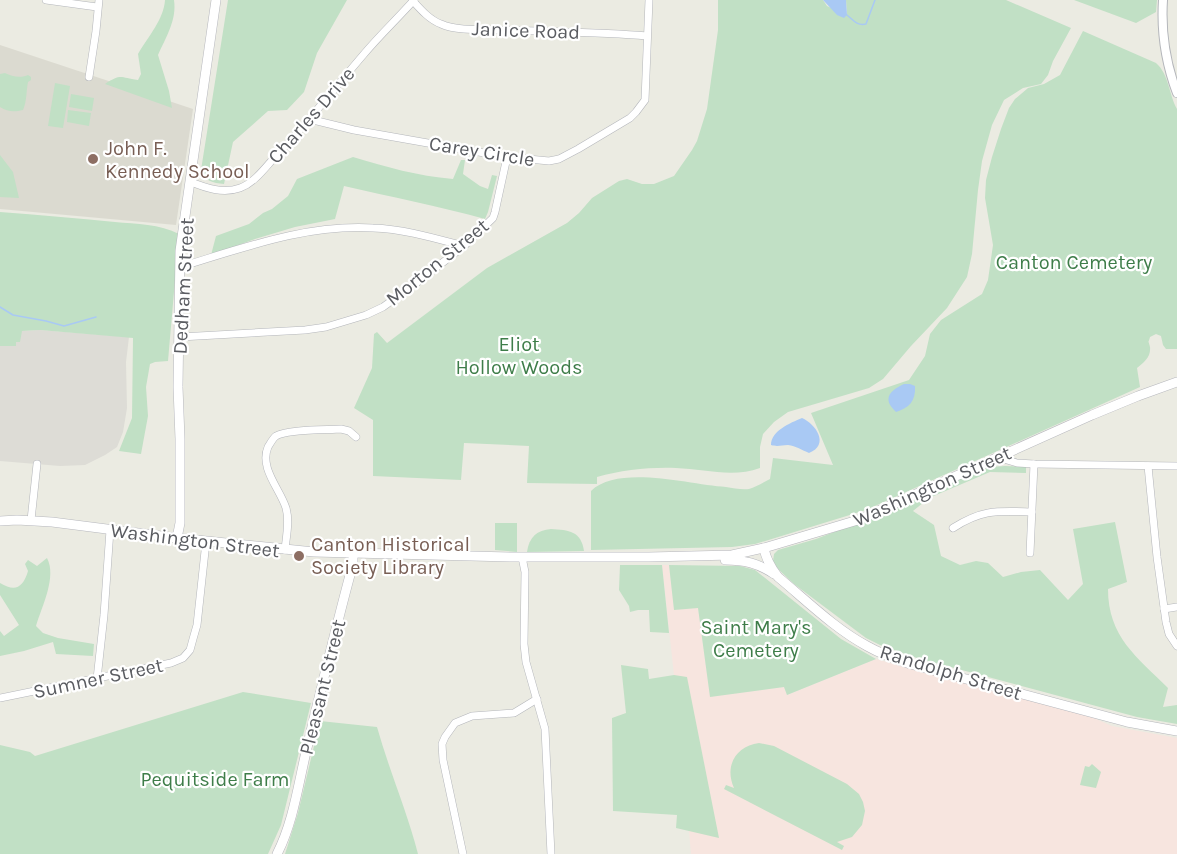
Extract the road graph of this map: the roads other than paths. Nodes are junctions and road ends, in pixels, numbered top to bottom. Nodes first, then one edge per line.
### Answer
1 (46, 0) edge
2 (216, 0) edge
3 (649, 0) edge
4 (1163, 0) edge
5 (413, 1) edge
6 (98, 3) edge
7 (647, 36) junction
8 (89, 77) dead end
9 (1177, 93) edge
10 (309, 119) junction
11 (507, 157) junction
12 (191, 182) junction
13 (464, 246) junction
14 (180, 267) junction
15 (180, 337) junction
16 (1177, 382) edge
17 (356, 437) dead end
18 (997, 457) junction
19 (37, 464) dead end
20 (1034, 464) junction
21 (1148, 466) junction
22 (1177, 466) edge
23 (1032, 512) junction
24 (31, 520) junction
25 (0, 521) edge
26 (953, 528) dead end
27 (110, 530) junction
28 (177, 538) junction
29 (206, 542) junction
30 (760, 549) junction
31 (285, 550) junction
32 (353, 553) junction
33 (1030, 553) dead end
34 (678, 556) junction
35 (522, 557) junction
36 (768, 570) junction
37 (778, 577) junction
38 (1177, 607) edge
39 (1164, 609) junction
40 (1177, 646) edge
41 (97, 679) junction
42 (0, 698) edge
43 (537, 699) junction
44 (1177, 731) edge
45 (277, 854) edge
46 (463, 854) edge
47 (551, 854) edge

1 - 6 street
2 - 12 main road, Dedham Street
3 - 7 street, Carey Circle
4 - 9 street
5 - 7 street, Janice Road
5 - 10 street, Charles Drive
6 - 8 street
7 - 11 street, Carey Circle
10 - 11 street, Carey Circle
10 - 12 street, Charles Drive
11 - 13 street, Morton Street
12 - 14 main road, Dedham Street
13 - 14 street
13 - 15 street, Morton Street
14 - 15 main road, Dedham Street
15 - 28 main road, Dedham Street
16 - 18 main road, Washington Street
17 - 31 street
18 - 20 street
18 - 30 main road, Washington Street
19 - 24 street
20 - 21 street
20 - 23 street
21 - 22 street
21 - 39 street
23 - 26 street
23 - 33 street
24 - 25 main road, Washington Street
24 - 27 main road, Washington Street
27 - 28 main road, Washington Street
27 - 41 street
28 - 29 main road, Washington Street
29 - 31 main road, Washington Street
29 - 41 street, Sumner Street
30 - 34 main road, Washington Street
30 - 36 main road
30 - 37 main road, Randolph Street
31 - 32 main road, Washington Street
32 - 35 main road, Washington Street
32 - 45 main road, Pleasant Street
34 - 35 main road, Washington Street
34 - 36 main road, Washington Street
35 - 43 street
36 - 37 main road, Washington Street
37 - 44 main road, Randolph Street
38 - 39 street
39 - 40 street
41 - 42 street, Sumner Street
43 - 46 street
43 - 47 street

